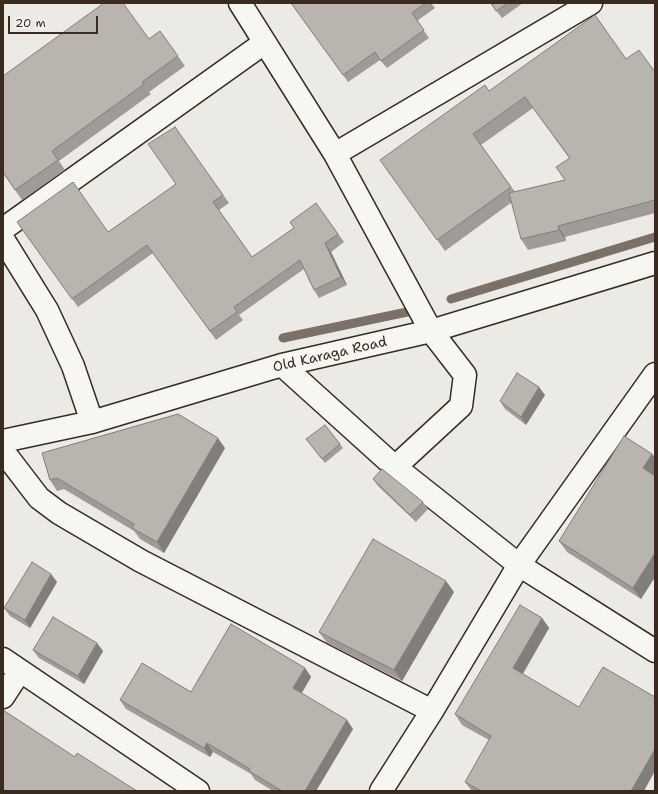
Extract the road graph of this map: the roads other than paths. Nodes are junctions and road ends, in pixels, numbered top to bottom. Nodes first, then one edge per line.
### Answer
1 (240, 3) edge
2 (591, 3) edge
3 (264, 43) junction
4 (335, 154) junction
5 (3, 229) edge
6 (3, 239) edge
7 (655, 263) edge
8 (431, 331) junction
9 (282, 365) junction
10 (655, 374) edge
11 (92, 422) junction
12 (3, 441) edge
13 (3, 451) edge
14 (395, 467) junction
15 (519, 565) junction
16 (655, 651) edge
17 (11, 665) edge
18 (3, 697) edge
19 (432, 711) junction
20 (198, 791) edge
21 (381, 791) edge

1 - 3 street
2 - 4 street
3 - 4 street
3 - 5 street
4 - 8 street
6 - 11 street
7 - 8 street, Old Karaga Road
8 - 9 street, Old Karaga Road
8 - 14 street
9 - 11 street, Old Karaga Road
9 - 14 street
10 - 15 street
11 - 12 street, Old Karaga Road
13 - 19 street
14 - 15 street
15 - 16 street
15 - 19 street
17 - 18 street
17 - 20 street
19 - 21 street

